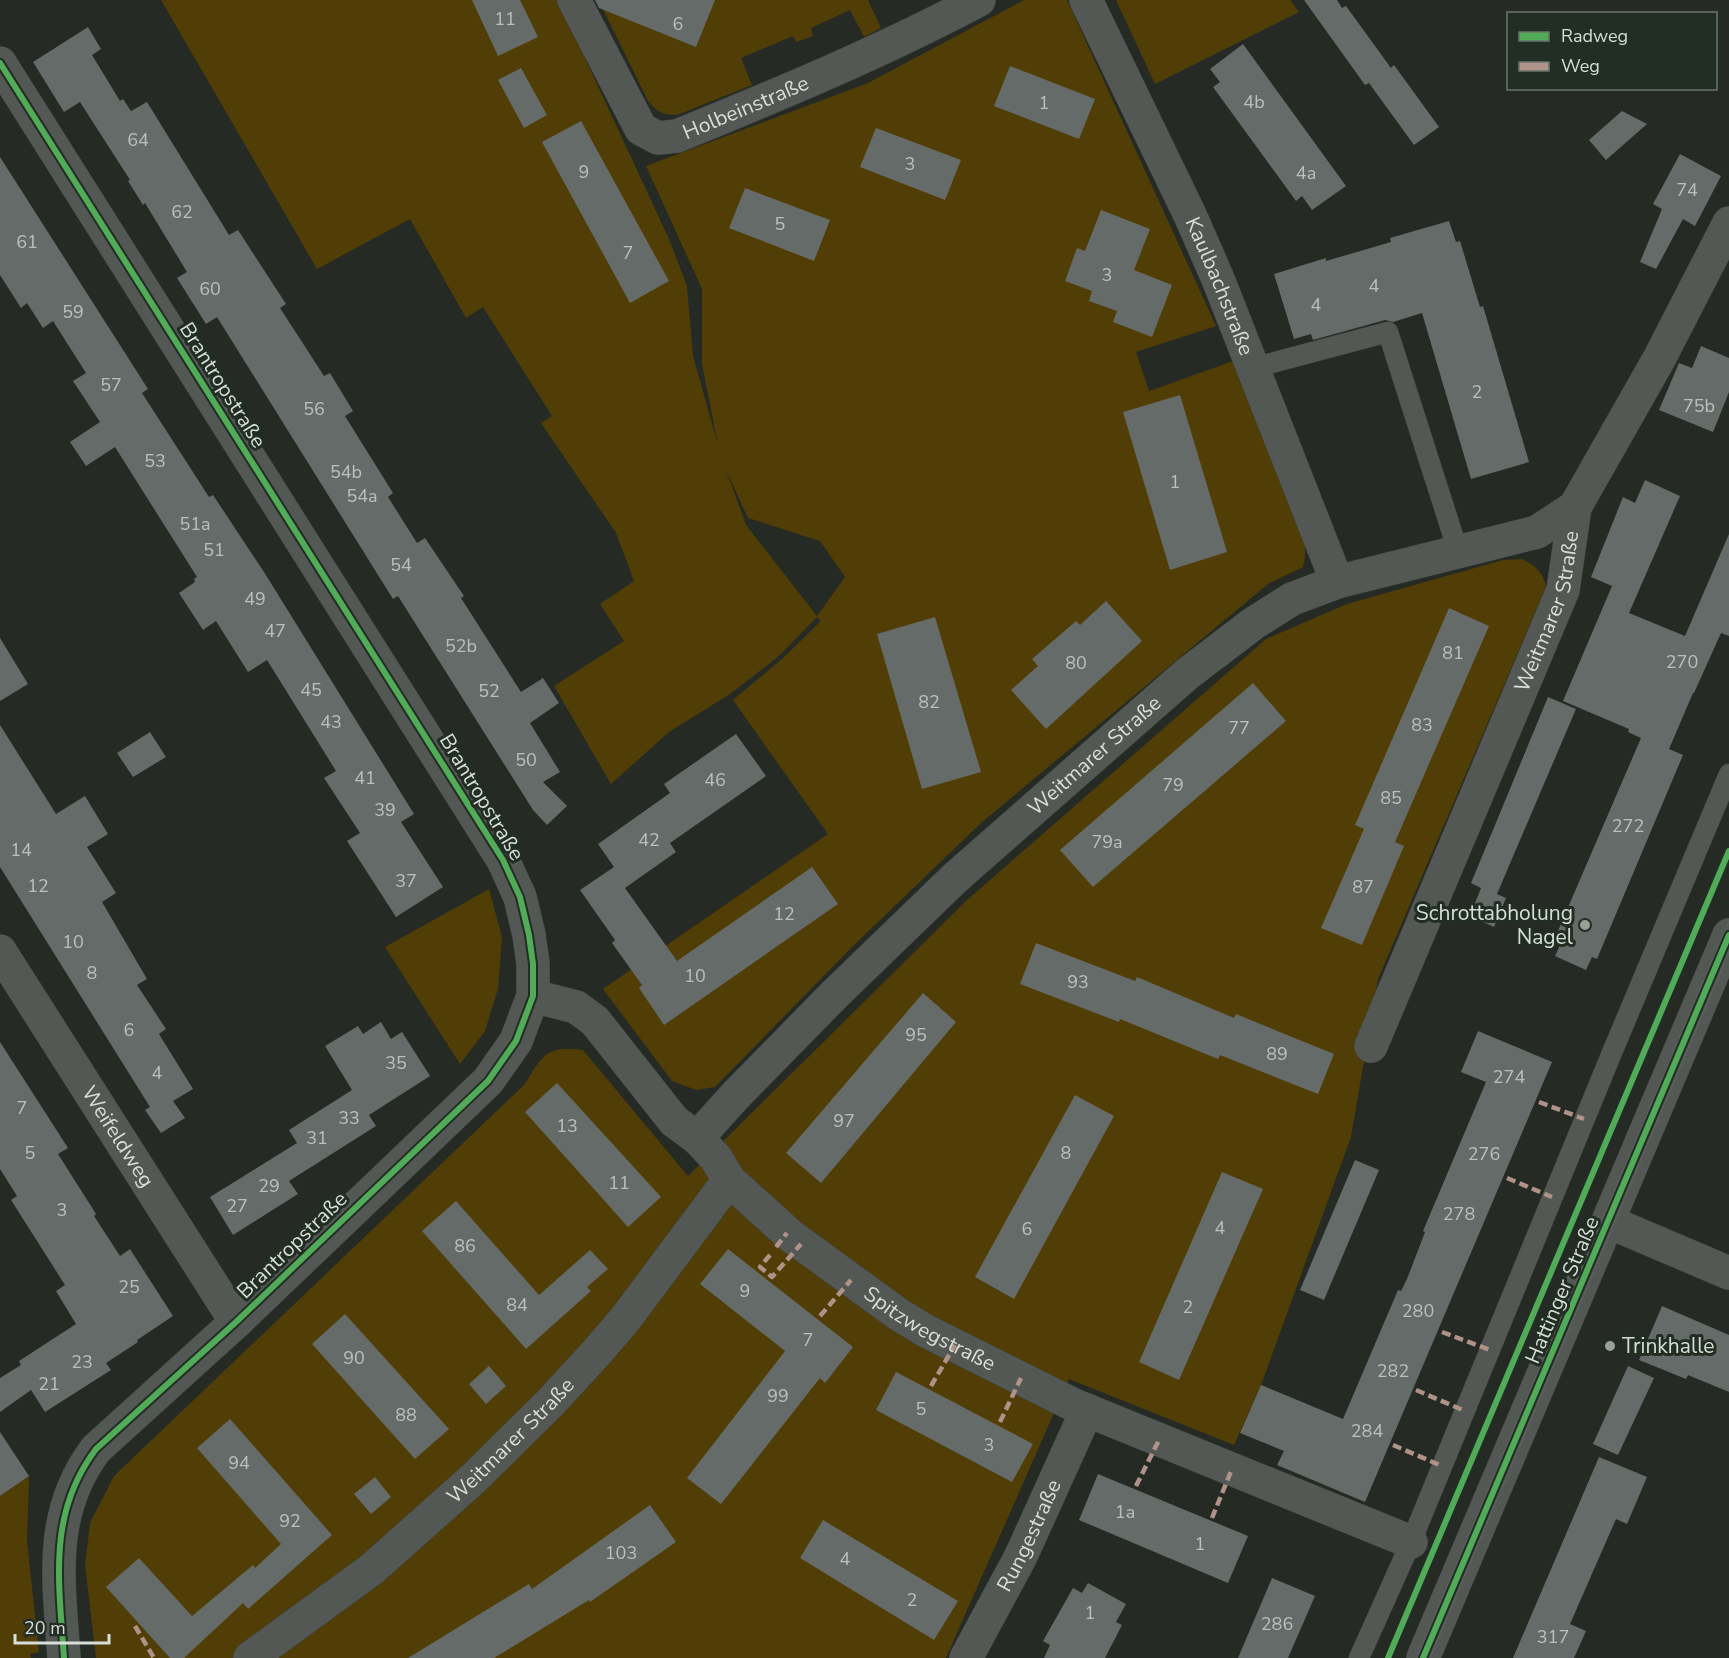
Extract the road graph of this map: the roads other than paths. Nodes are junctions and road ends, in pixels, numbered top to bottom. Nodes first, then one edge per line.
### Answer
1 (574, 0) edge
2 (979, 0) edge
3 (1086, 0) edge
4 (0, 63) edge
5 (1729, 223) edge
6 (1253, 368) junction
7 (1575, 507) junction
8 (1458, 551) junction
9 (1337, 582) junction
10 (1729, 774) edge
11 (1729, 935) edge
12 (0, 951) edge
13 (533, 996) junction
14 (1371, 1046) dead end
15 (697, 1138) junction
16 (729, 1180) junction
17 (1609, 1222) junction
18 (1729, 1273) edge
19 (236, 1322) junction
20 (1087, 1410) junction
21 (1411, 1542) junction
22 (64, 1658) edge
23 (250, 1658) edge
24 (966, 1658) edge
25 (1359, 1658) edge
26 (1423, 1658) edge

1 - 2 street, Holbeinstraße
3 - 6 street, Kaulbachstraße
4 - 13 street, Brantropstraße
5 - 7 street, Weitmarer Straße
6 - 8 lane
6 - 9 street, Kaulbachstraße
7 - 8 street, Weitmarer Straße
7 - 14 street, Weitmarer Straße
8 - 9 street, Weitmarer Straße
9 - 15 street, Weitmarer Straße
10 - 21 lane
11 - 17 street, Hattinger Straße
12 - 19 street, Weifeldweg
13 - 15 street, Spitzwegstraße
13 - 19 street, Brantropstraße
15 - 16 street, Spitzwegstraße
16 - 20 street, Spitzwegstraße
16 - 23 street, Weitmarer Straße
17 - 18 street
17 - 26 street, Hattinger Straße
19 - 22 street, Brantropstraße
20 - 21 street, Spitzwegstraße
20 - 24 street, Rungestraße
21 - 25 lane

